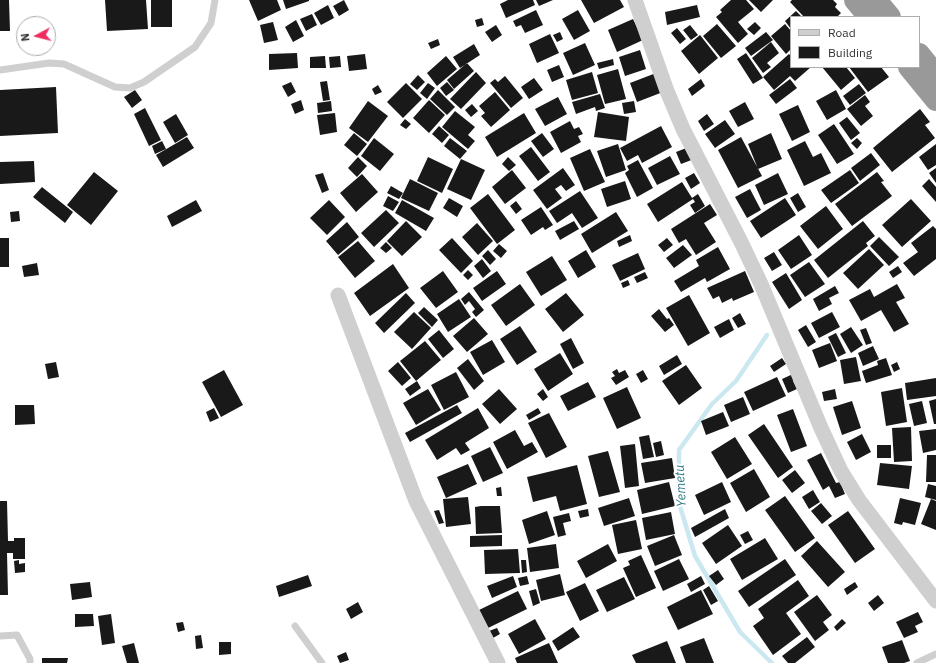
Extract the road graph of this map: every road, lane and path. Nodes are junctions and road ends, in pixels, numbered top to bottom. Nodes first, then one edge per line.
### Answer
1 (215, 0) edge
2 (635, 0) edge
3 (855, 0) edge
4 (876, 0) edge
5 (867, 16) edge
6 (889, 16) edge
7 (920, 55) edge
8 (911, 68) edge
9 (0, 70) edge
10 (936, 76) edge
11 (936, 100) edge
12 (338, 295) dead end
13 (936, 601) edge
14 (295, 626) dead end
15 (0, 636) edge
16 (936, 654) edge
17 (30, 663) edge
18 (322, 663) edge
19 (498, 663) edge
20 (917, 663) edge

1 - 9 lane
2 - 13 street
3 - 5 highway
4 - 6 highway
7 - 10 highway
8 - 11 highway
12 - 19 street
14 - 18 lane
15 - 17 lane
16 - 20 lane

